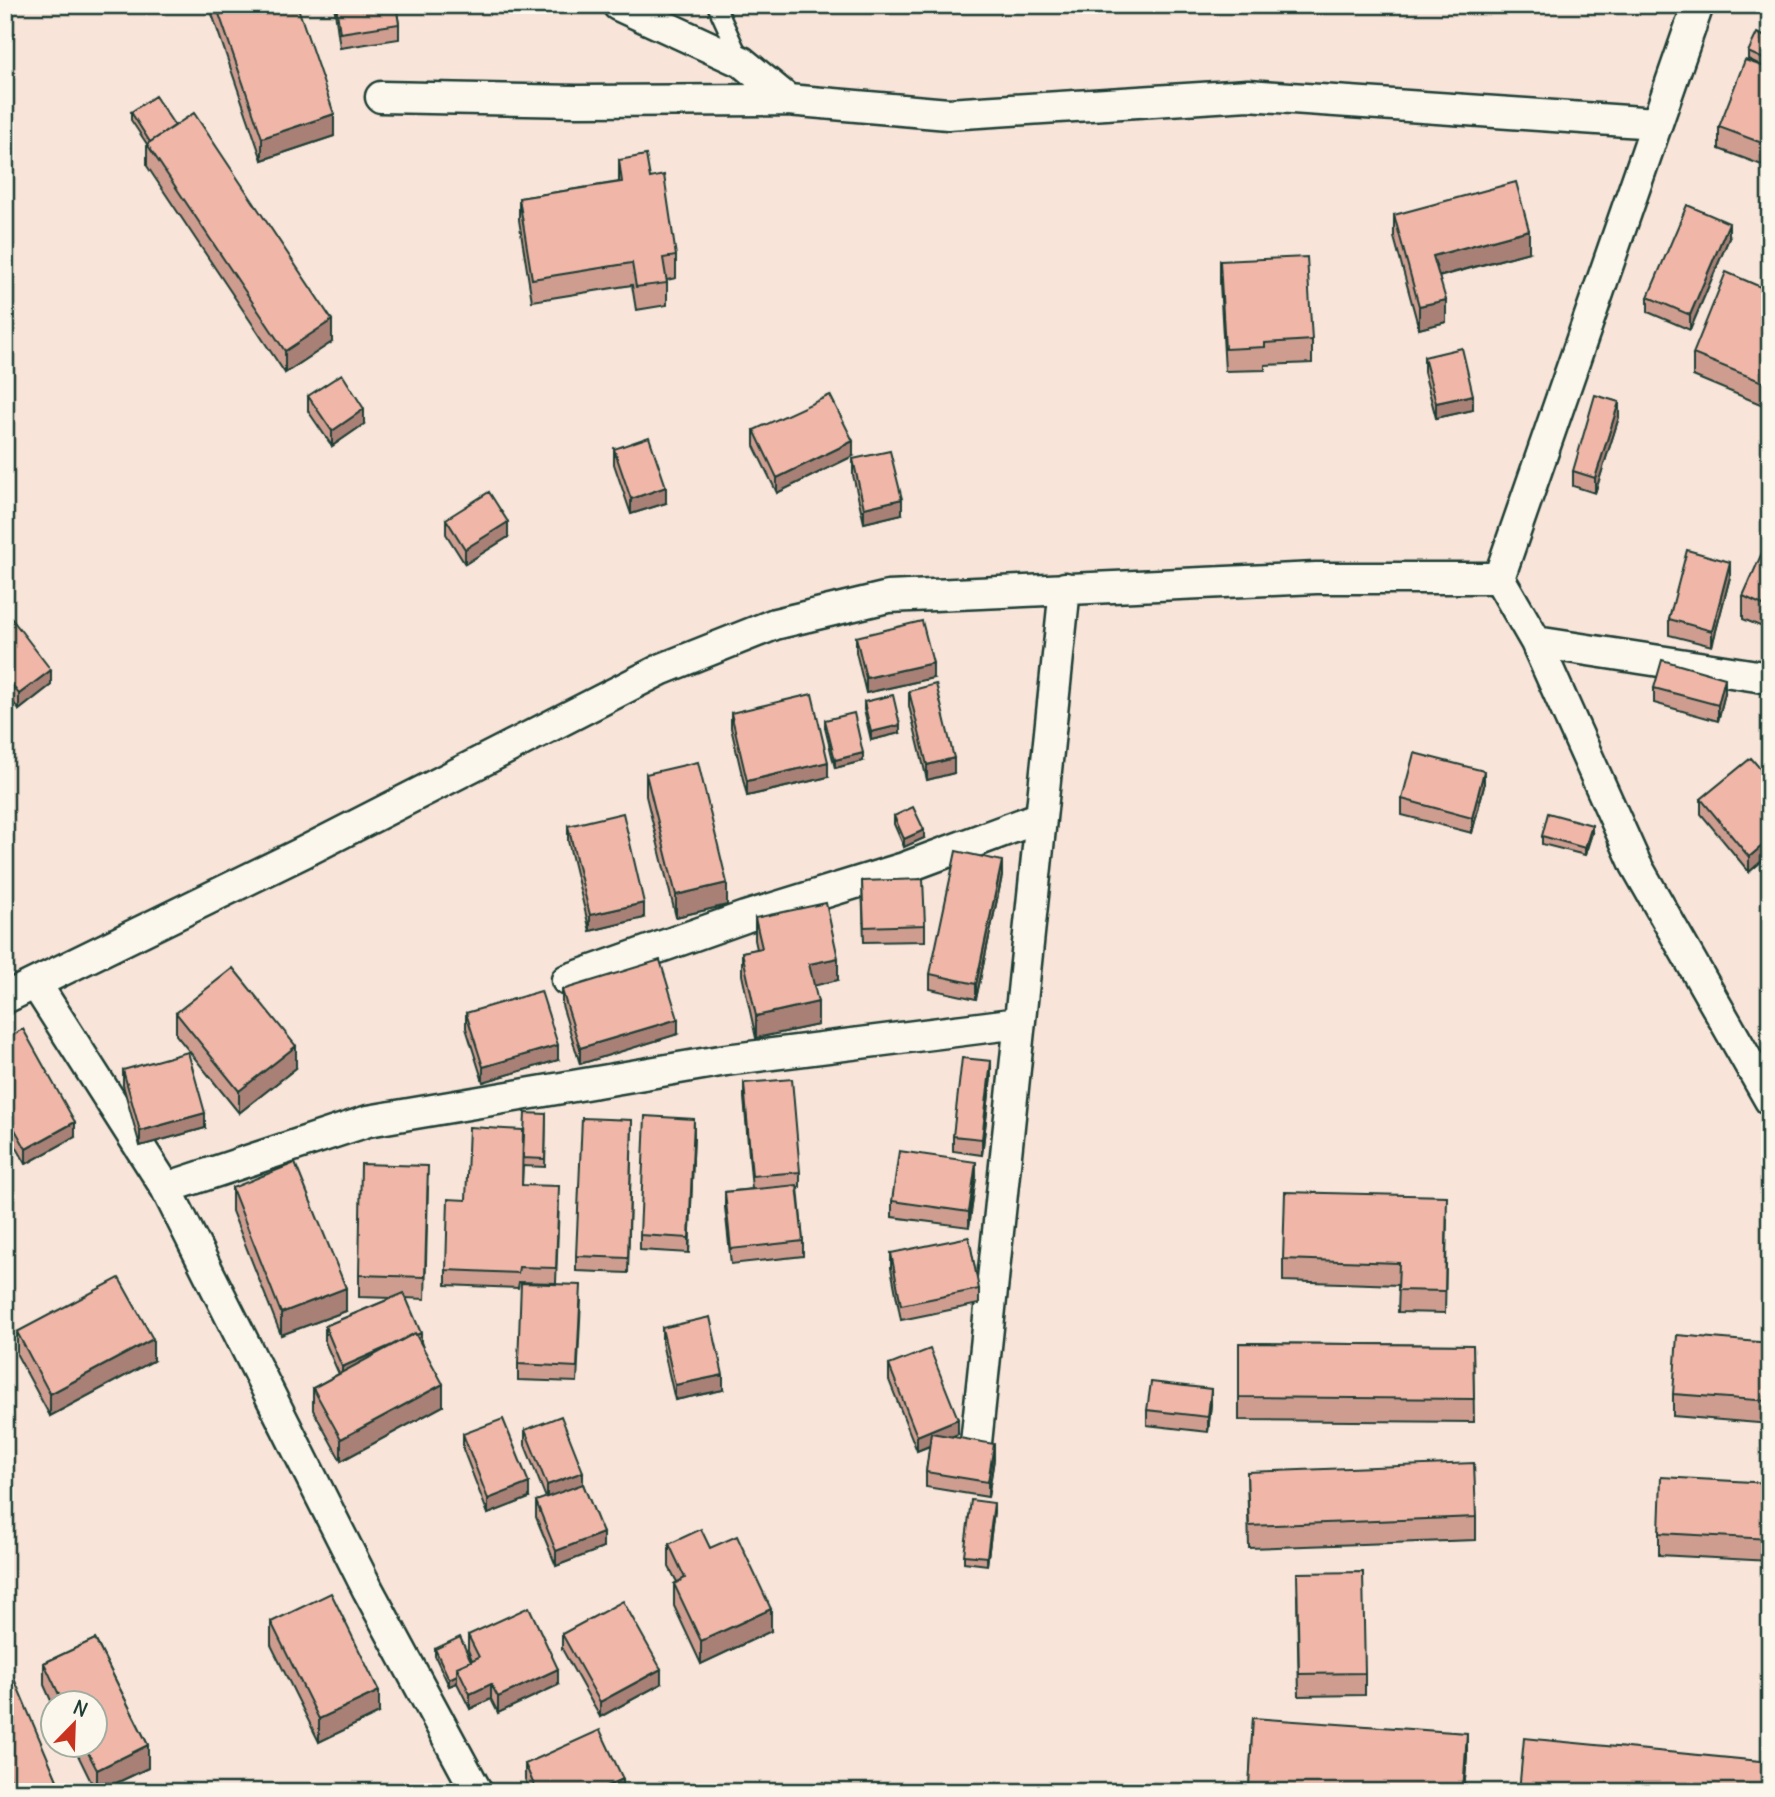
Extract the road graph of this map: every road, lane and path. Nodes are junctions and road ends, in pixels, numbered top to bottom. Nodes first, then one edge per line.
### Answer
1 (618, 5) edge
2 (716, 5) edge
3 (1698, 5) edge
4 (742, 62) junction
5 (381, 97) dead end
6 (788, 100) junction
7 (1656, 123) junction
8 (1499, 578) junction
9 (1065, 588) junction
10 (1536, 642) junction
11 (1770, 678) edge
12 (1041, 817) junction
13 (567, 980) dead end
14 (36, 984) junction
15 (5, 999) edge
16 (1019, 1023) junction
17 (1770, 1100) edge
18 (166, 1188) junction
19 (976, 1443) edge
20 (477, 1792) edge

1 - 4 street
2 - 4 lane
3 - 7 street
4 - 6 street
5 - 6 street
6 - 7 street
7 - 8 street
8 - 9 street
8 - 10 street
9 - 12 street
9 - 14 street
10 - 11 street
10 - 17 street
12 - 13 street
12 - 16 street
14 - 15 street
14 - 18 street
16 - 18 street
16 - 19 street
18 - 20 street

